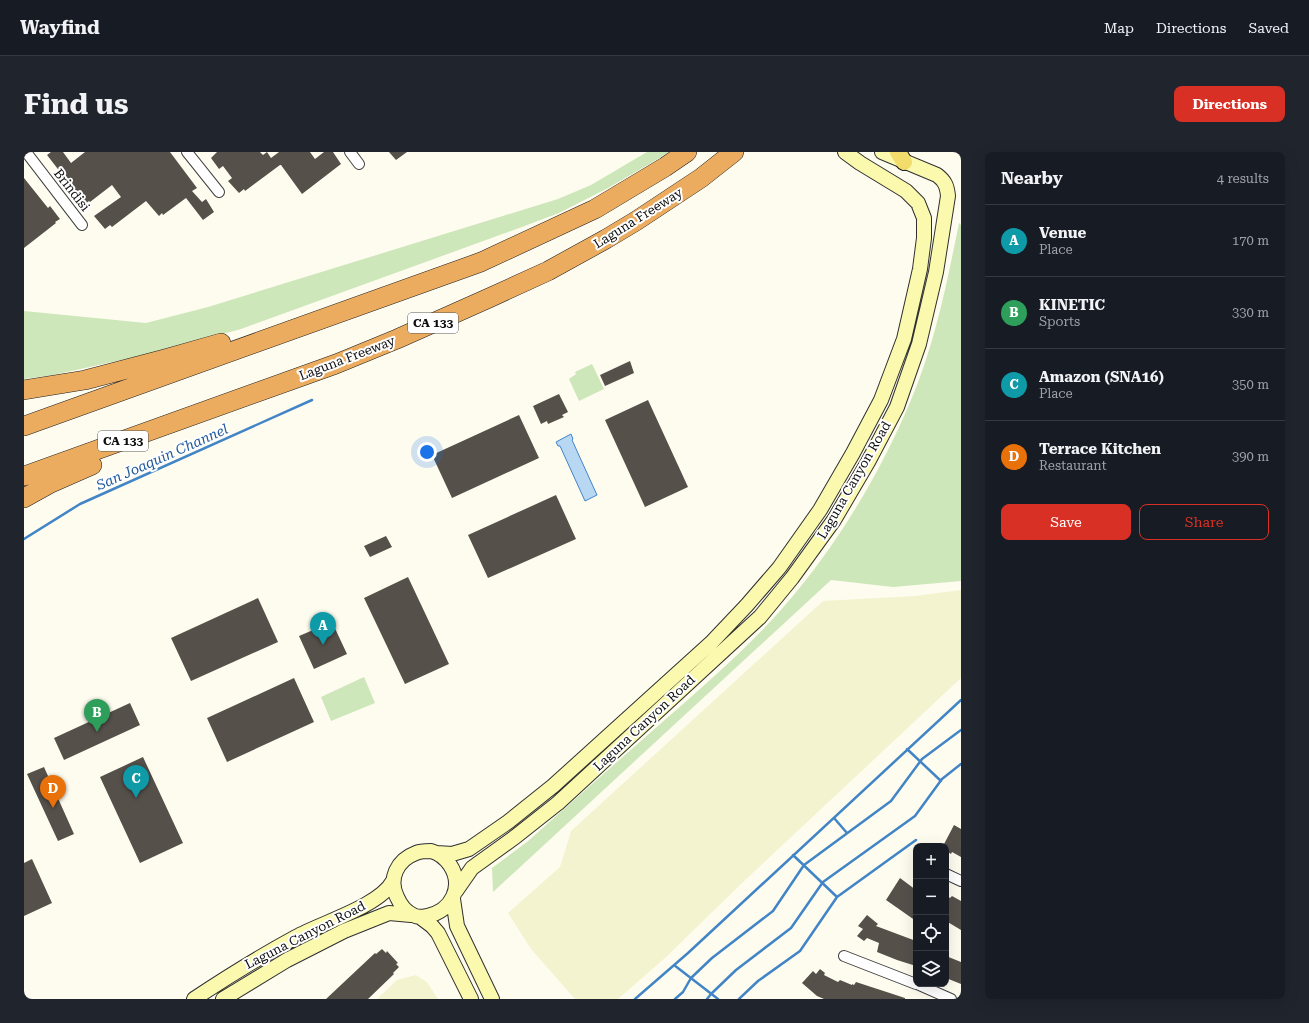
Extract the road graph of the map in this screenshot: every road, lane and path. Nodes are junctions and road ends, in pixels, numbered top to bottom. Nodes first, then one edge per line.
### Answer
1 (26, 152) edge
2 (188, 152) edge
3 (350, 152) edge
4 (687, 152) edge
5 (734, 152) edge
6 (845, 152) edge
7 (882, 152) edge
8 (901, 157) edge
9 (359, 164) dead end
10 (219, 192) dead end
11 (82, 225) dead end
12 (386, 296) junction
13 (24, 390) edge
14 (222, 405) junction
15 (24, 426) edge
16 (24, 476) edge
17 (24, 498) edge
18 (711, 643) junction
19 (725, 648) junction
20 (437, 852) junction
21 (949, 875) edge
22 (961, 880) edge
23 (393, 881) junction
24 (454, 895) junction
25 (415, 916) junction
26 (844, 956) dead end
27 (913, 982) edge
28 (924, 987) edge
29 (194, 999) edge
30 (223, 999) edge
31 (472, 999) edge
32 (492, 999) edge
33 (952, 999) edge

1 - 11 street, Brindisi
2 - 10 street
3 - 9 street
4 - 12 highway
5 - 14 highway, Laguna Freeway / CA 133
6 - 18 main road, Laguna Canyon Road
7 - 8 main road, Laguna Canyon Road
8 - 19 main road, Laguna Canyon Road
12 - 13 highway
12 - 15 highway
14 - 16 highway, Laguna Freeway / CA 133
14 - 17 highway
18 - 19 main road
18 - 20 main road, Laguna Canyon Road
19 - 24 main road, Laguna Canyon Road
20 - 23 main road
20 - 24 main road
21 - 22 street
23 - 25 main road
23 - 29 main road, Laguna Canyon Road
24 - 25 main road
24 - 32 main road
25 - 30 main road, Laguna Canyon Road
25 - 31 main road
26 - 27 street
28 - 33 street

